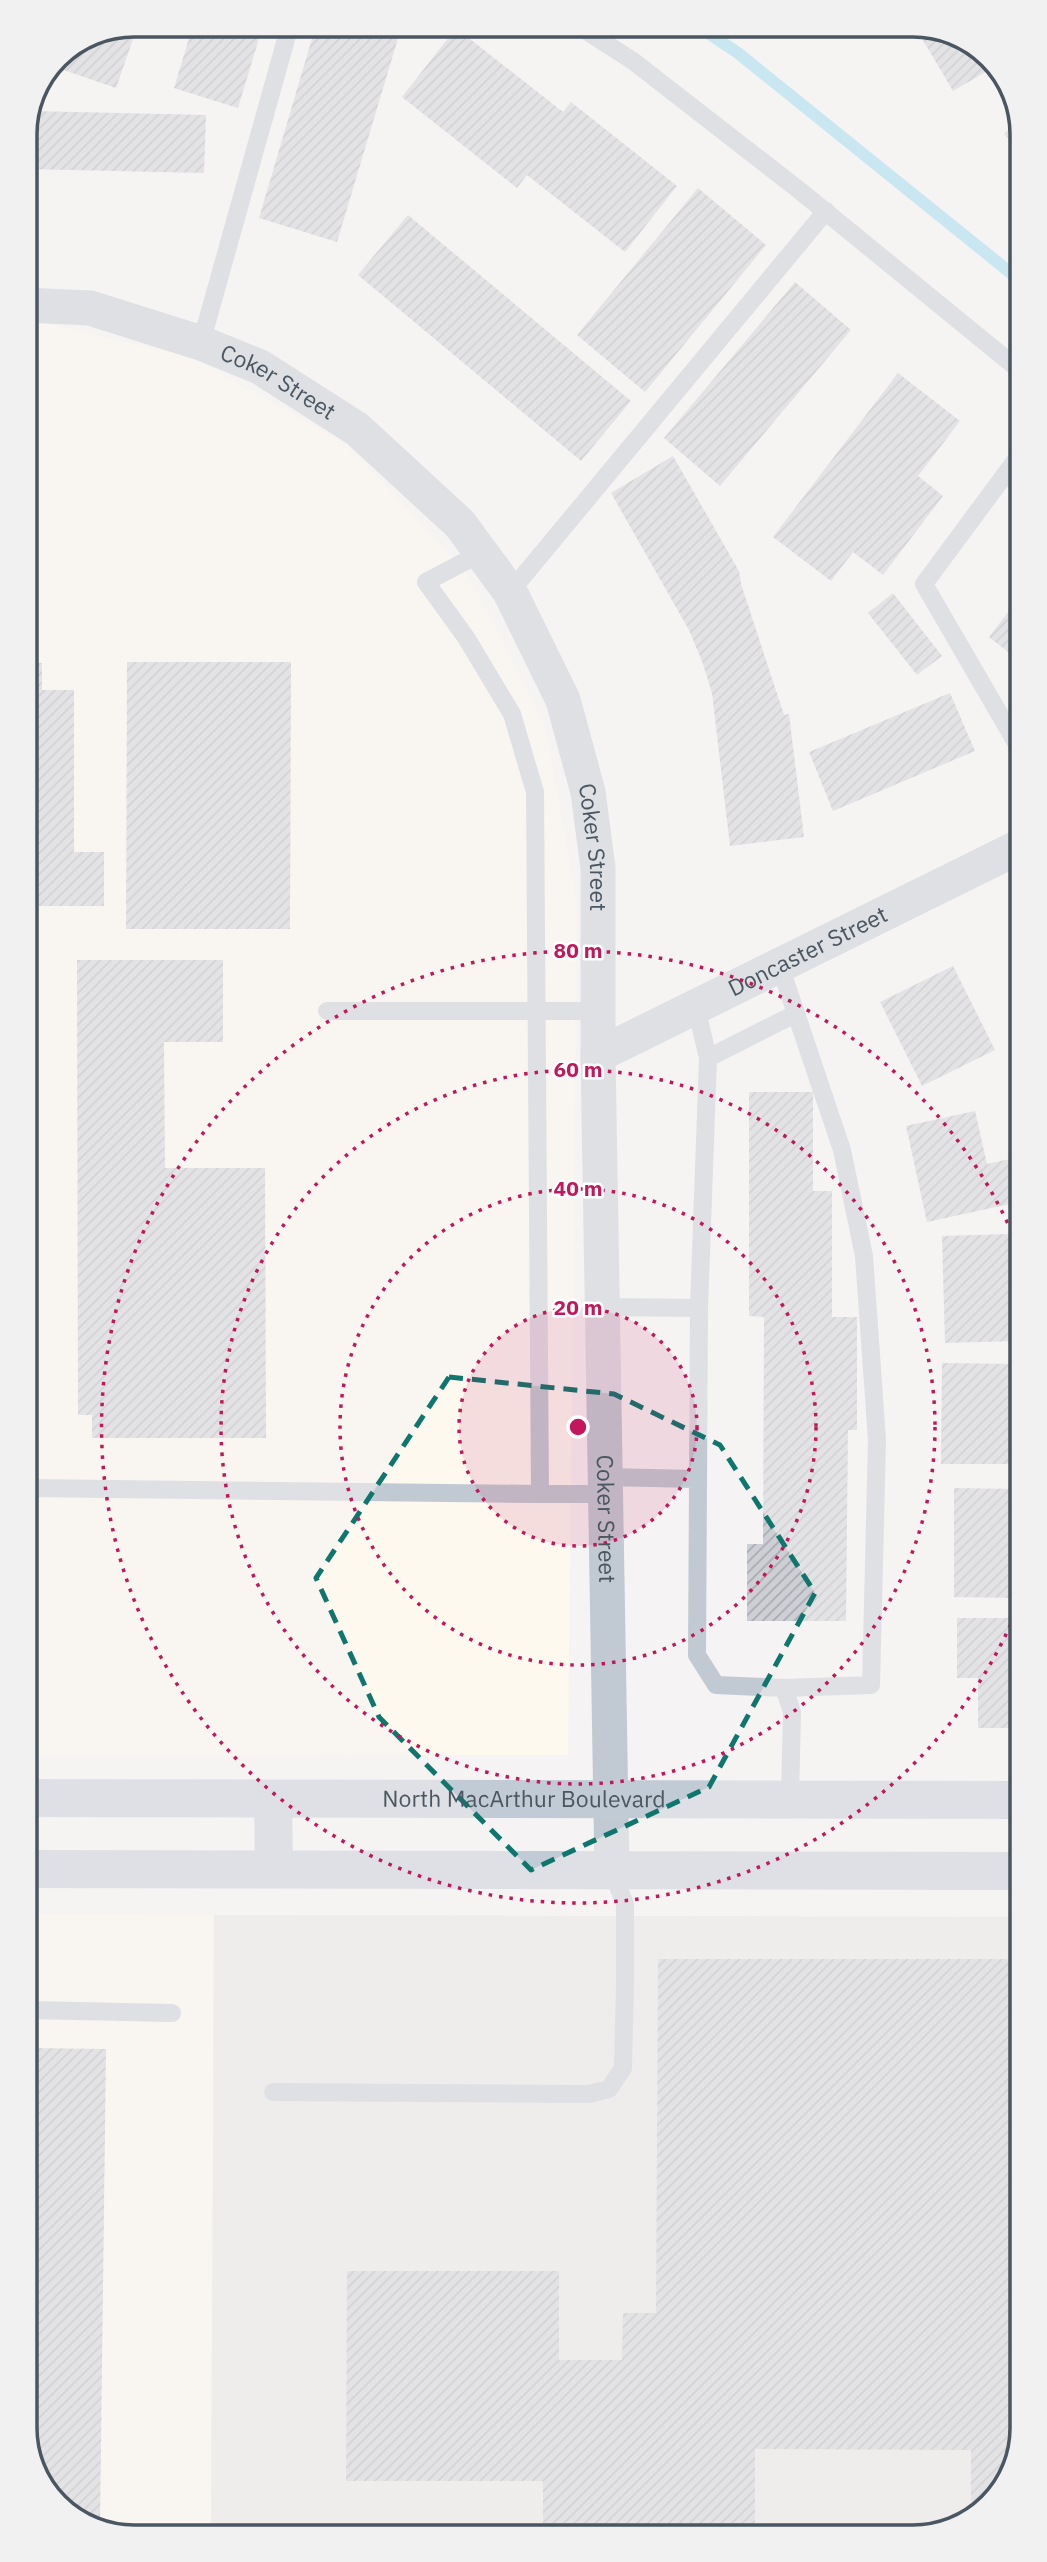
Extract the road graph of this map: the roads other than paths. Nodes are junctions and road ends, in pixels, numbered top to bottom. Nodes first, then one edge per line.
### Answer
1 (286, 37) edge
2 (596, 37) edge
3 (826, 211) junction
4 (37, 306) edge
5 (201, 343) junction
6 (1010, 362) edge
7 (1010, 468) edge
8 (481, 553) junction
9 (510, 592) junction
10 (1010, 732) edge
11 (1010, 851) edge
12 (780, 966) junction
13 (696, 1007) junction
14 (327, 1011) dead end
15 (536, 1011) junction
16 (598, 1011) junction
17 (795, 1014) junction
18 (598, 1055) junction
19 (708, 1058) junction
20 (602, 1307) junction
21 (699, 1308) junction
22 (696, 1479) junction
23 (606, 1485) junction
24 (37, 1488) edge
25 (540, 1494) junction
26 (784, 1688) junction
27 (37, 1798) edge
28 (790, 1798) junction
29 (273, 1799) junction
30 (610, 1799) junction
31 (1010, 1800) edge
32 (37, 1869) edge
33 (274, 1870) junction
34 (612, 1871) junction
35 (1010, 1871) edge
36 (37, 2010) edge
37 (172, 2012) dead end
38 (273, 2092) dead end

1 - 5 lane
2 - 3 lane
3 - 6 lane
3 - 9 lane
4 - 5 street, Coker Street
5 - 8 street, Coker Street
7 - 10 lane
8 - 9 street, Coker Street
8 - 15 lane
9 - 16 street, Coker Street
11 - 12 street, Doncaster Street
12 - 13 street, Doncaster Street
12 - 17 lane
13 - 18 street, Doncaster Street
13 - 19 lane
14 - 15 lane
15 - 16 lane
15 - 25 lane
16 - 18 street, Coker Street
17 - 19 lane
17 - 26 lane
18 - 20 street, Coker Street
19 - 21 lane
20 - 21 lane
20 - 23 street, Coker Street
21 - 22 lane
22 - 23 lane
22 - 26 lane
23 - 25 lane
23 - 30 street, Coker Street
24 - 25 lane
26 - 28 lane
27 - 29 main road, North MacArthur Boulevard
28 - 30 main road, North MacArthur Boulevard
28 - 31 main road, North MacArthur Boulevard
29 - 30 main road, North MacArthur Boulevard
29 - 33 main road
30 - 34 street, Coker Street
32 - 33 main road
33 - 34 main road
34 - 35 main road
34 - 38 lane
36 - 37 lane

